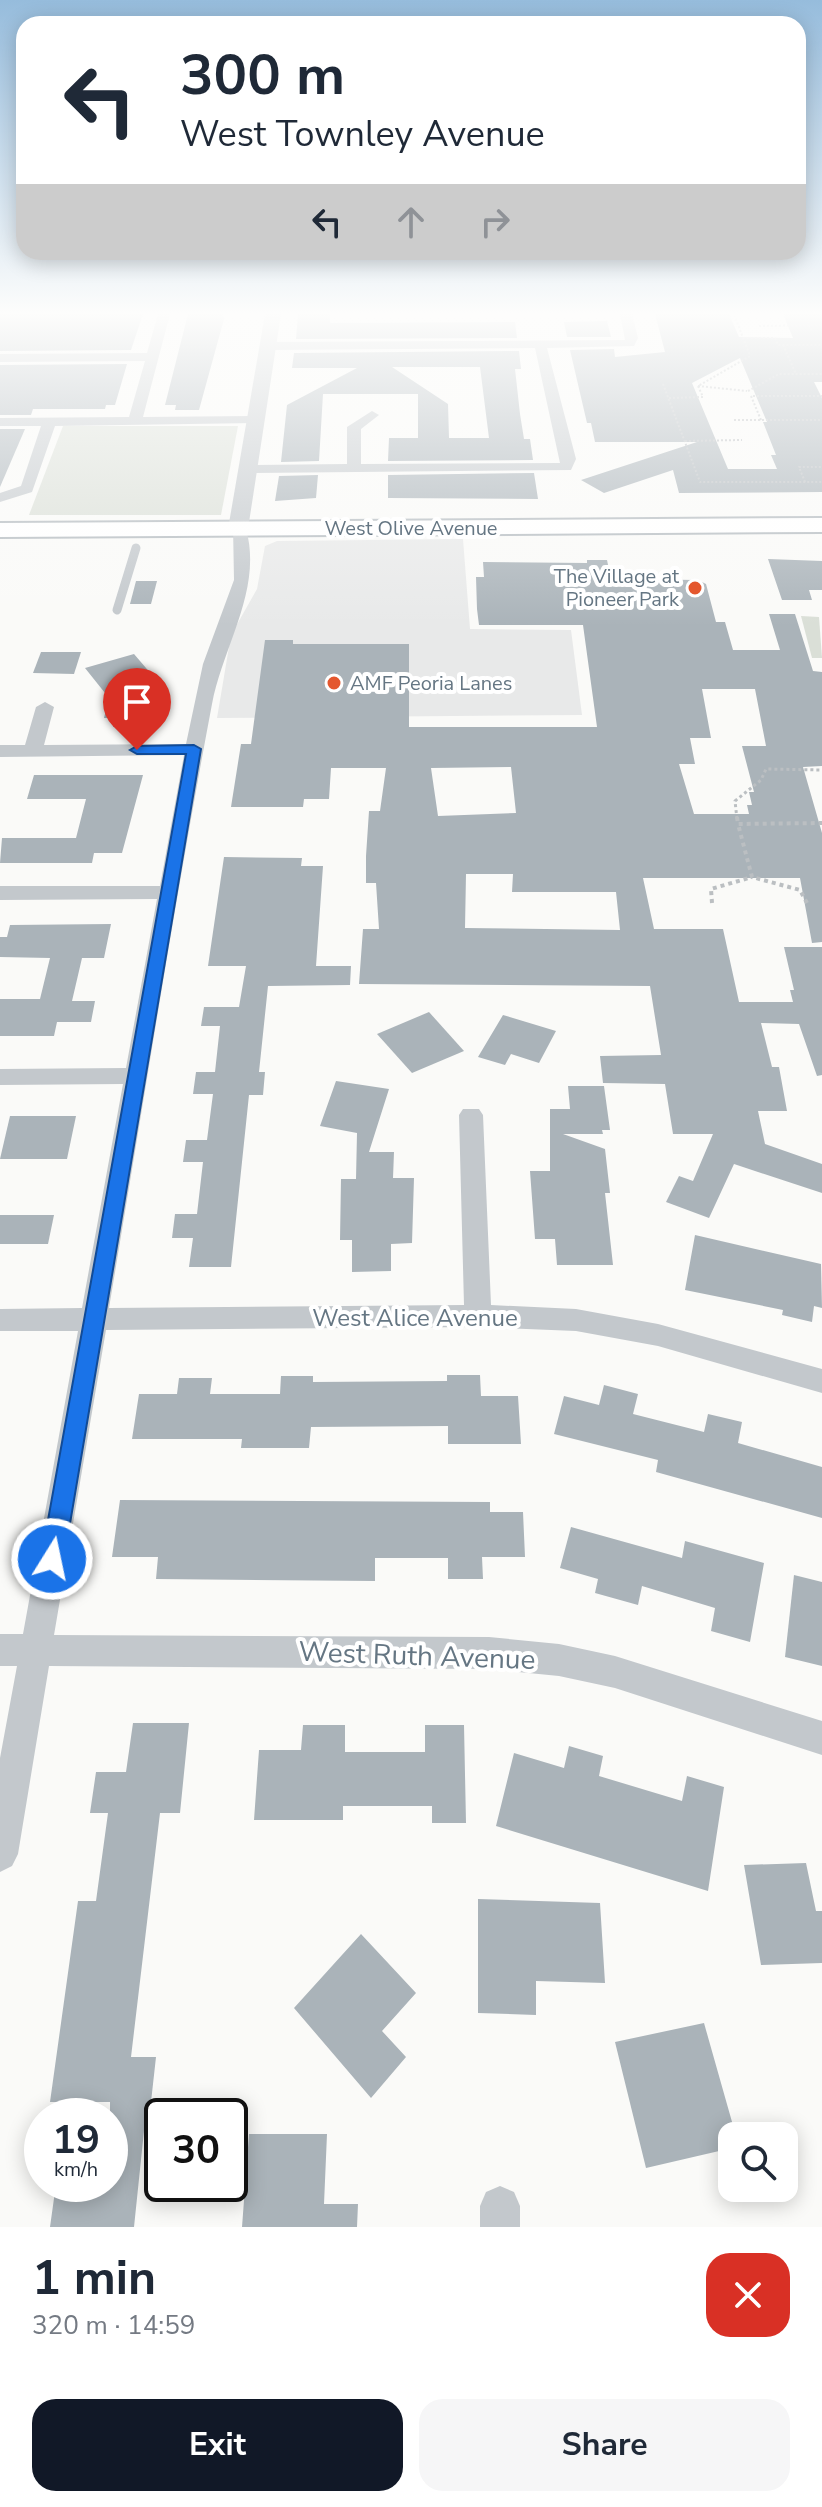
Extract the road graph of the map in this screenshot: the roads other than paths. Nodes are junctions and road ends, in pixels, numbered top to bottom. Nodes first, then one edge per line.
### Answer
1 (136, 418) edge
2 (368, 418) edge
3 (559, 418) edge
4 (253, 420) joint
5 (135, 421) junction
6 (0, 422) edge
7 (49, 422) junction
8 (246, 469) junction
9 (354, 469) junction
10 (0, 498) edge
11 (822, 525) edge
12 (238, 529) junction
13 (0, 530) edge
14 (136, 548) dead end
15 (117, 610) dead end
16 (45, 707) dead end
17 (194, 749) junction
18 (0, 751) edge
19 (33, 751) junction
20 (170, 892) junction
21 (0, 893) edge
22 (135, 1076) junction
23 (0, 1077) edge
24 (471, 1115) dead end
25 (478, 1316) junction
26 (95, 1319) junction
27 (0, 1320) edge
28 (822, 1381) edge
29 (0, 1650) edge
30 (36, 1650) junction
31 (822, 1738) edge
32 (0, 1854) edge

1 - 5 street
2 - 9 street
3 - 9 street
4 - 5 street
4 - 8 street
5 - 7 street
6 - 7 street
7 - 10 street
8 - 9 street
8 - 12 street
11 - 12 main road, West Olive Avenue
12 - 13 main road, West Olive Avenue
12 - 17 street
14 - 15 lane
16 - 19 street
17 - 19 street
17 - 20 street
18 - 19 street
20 - 21 street
20 - 22 street
22 - 23 street
22 - 26 street
24 - 25 street
25 - 26 street, West Alice Avenue
25 - 28 street, West Alice Avenue
26 - 27 street, West Alice Avenue
26 - 30 street
29 - 30 street, West Ruth Avenue
30 - 31 street, West Ruth Avenue
30 - 32 street

